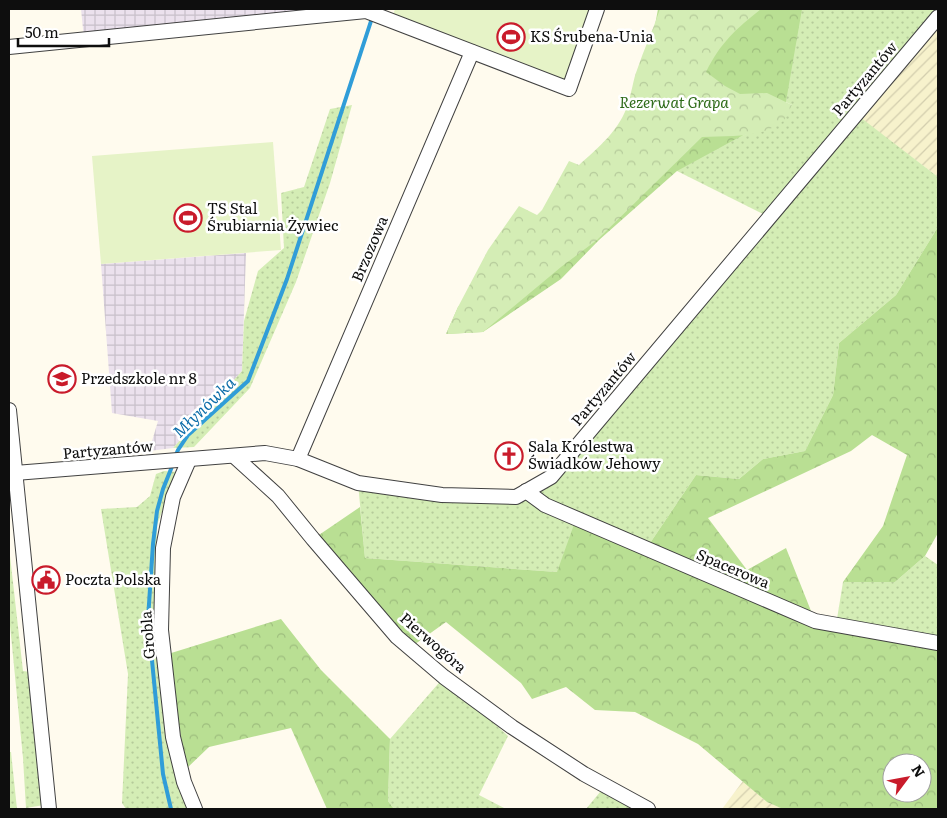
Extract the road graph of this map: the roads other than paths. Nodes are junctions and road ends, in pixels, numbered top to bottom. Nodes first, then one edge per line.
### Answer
1 (597, 9) edge
2 (938, 17) edge
3 (9, 47) edge
4 (472, 52) junction
5 (9, 410) edge
6 (234, 456) junction
7 (298, 459) junction
8 (190, 460) junction
9 (15, 473) junction
10 (526, 491) junction
11 (938, 644) edge
12 (49, 809) edge
13 (194, 809) edge
14 (648, 809) edge

1 - 4 street
2 - 10 street, Partyzantów
3 - 4 street
4 - 7 street, Brzozowa
5 - 9 street
6 - 7 street, Partyzantów
6 - 8 street, Partyzantów
6 - 14 street, Pierwogóra
7 - 10 street, Partyzantów
8 - 9 street, Partyzantów
8 - 13 street, Grobla
9 - 12 street
10 - 11 street, Spacerowa

